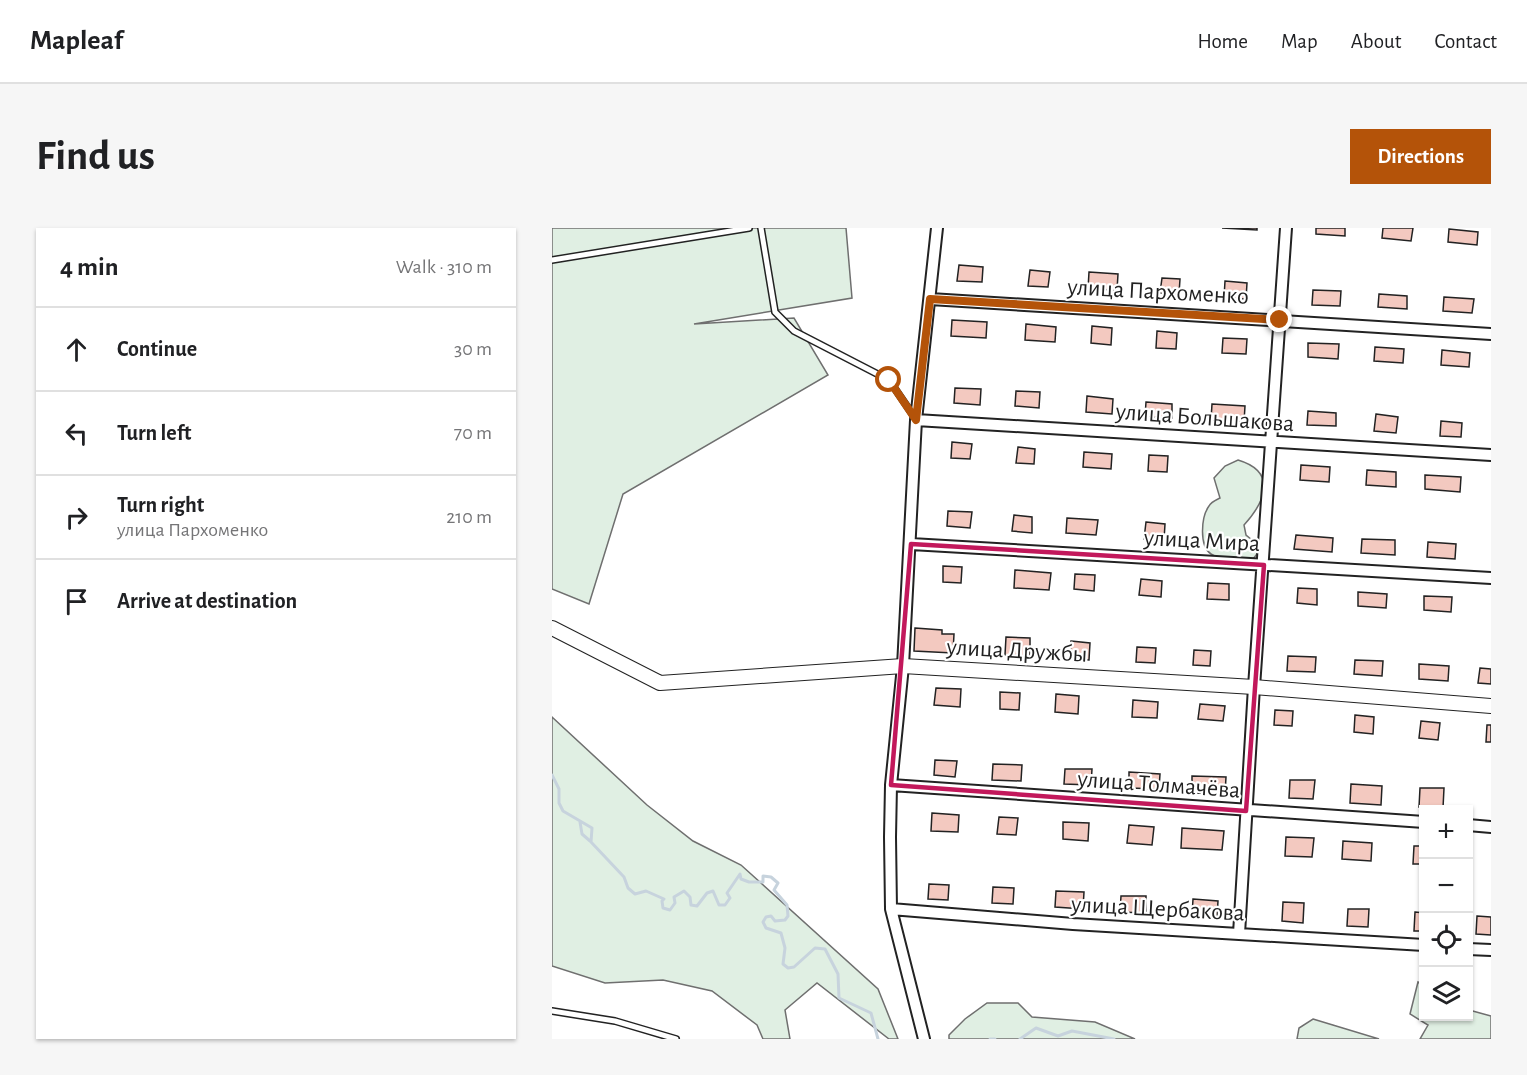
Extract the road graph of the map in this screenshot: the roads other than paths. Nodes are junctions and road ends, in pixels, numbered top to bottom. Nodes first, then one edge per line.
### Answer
1 (749, 228) edge
2 (761, 228) edge
3 (937, 228) edge
4 (1286, 228) edge
5 (552, 260) edge
6 (930, 299) junction
7 (1280, 320) junction
8 (1491, 334) edge
9 (916, 420) junction
10 (1272, 442) junction
11 (1491, 455) edge
12 (911, 544) junction
13 (1264, 565) junction
14 (1491, 578) edge
15 (552, 628) edge
16 (903, 666) junction
17 (1254, 687) junction
18 (1491, 706) edge
19 (891, 785) junction
20 (1246, 811) junction
21 (1419, 822) edge
22 (1473, 825) edge
23 (1491, 827) edge
24 (891, 909) junction
25 (1239, 934) junction
26 (1419, 945) edge
27 (1473, 949) edge
28 (1491, 951) edge
29 (552, 1011) edge
30 (676, 1039) edge
31 (924, 1039) edge

1 - 5 lane
2 - 9 lane
3 - 6 street
4 - 7 street
6 - 7 street, улица Пархоменко
6 - 9 street
7 - 8 street, улица Пархоменко
7 - 10 street
9 - 10 street, улица Большакова
9 - 12 street
10 - 11 street, улица Большакова
10 - 13 street
12 - 13 street, улица Мира
12 - 16 street
13 - 14 street, улица Мира
13 - 17 street
15 - 16 street, улица Дружбы
16 - 17 street, улица Дружбы
16 - 19 street
17 - 18 street, улица Дружбы
17 - 20 street
19 - 20 street, улица Толмачёва
19 - 24 street
20 - 21 street, улица Толмачёва
20 - 25 street
22 - 23 street
24 - 25 street, улица Щербакова
24 - 31 street
25 - 26 street, улица Щербакова
27 - 28 street
29 - 30 lane

